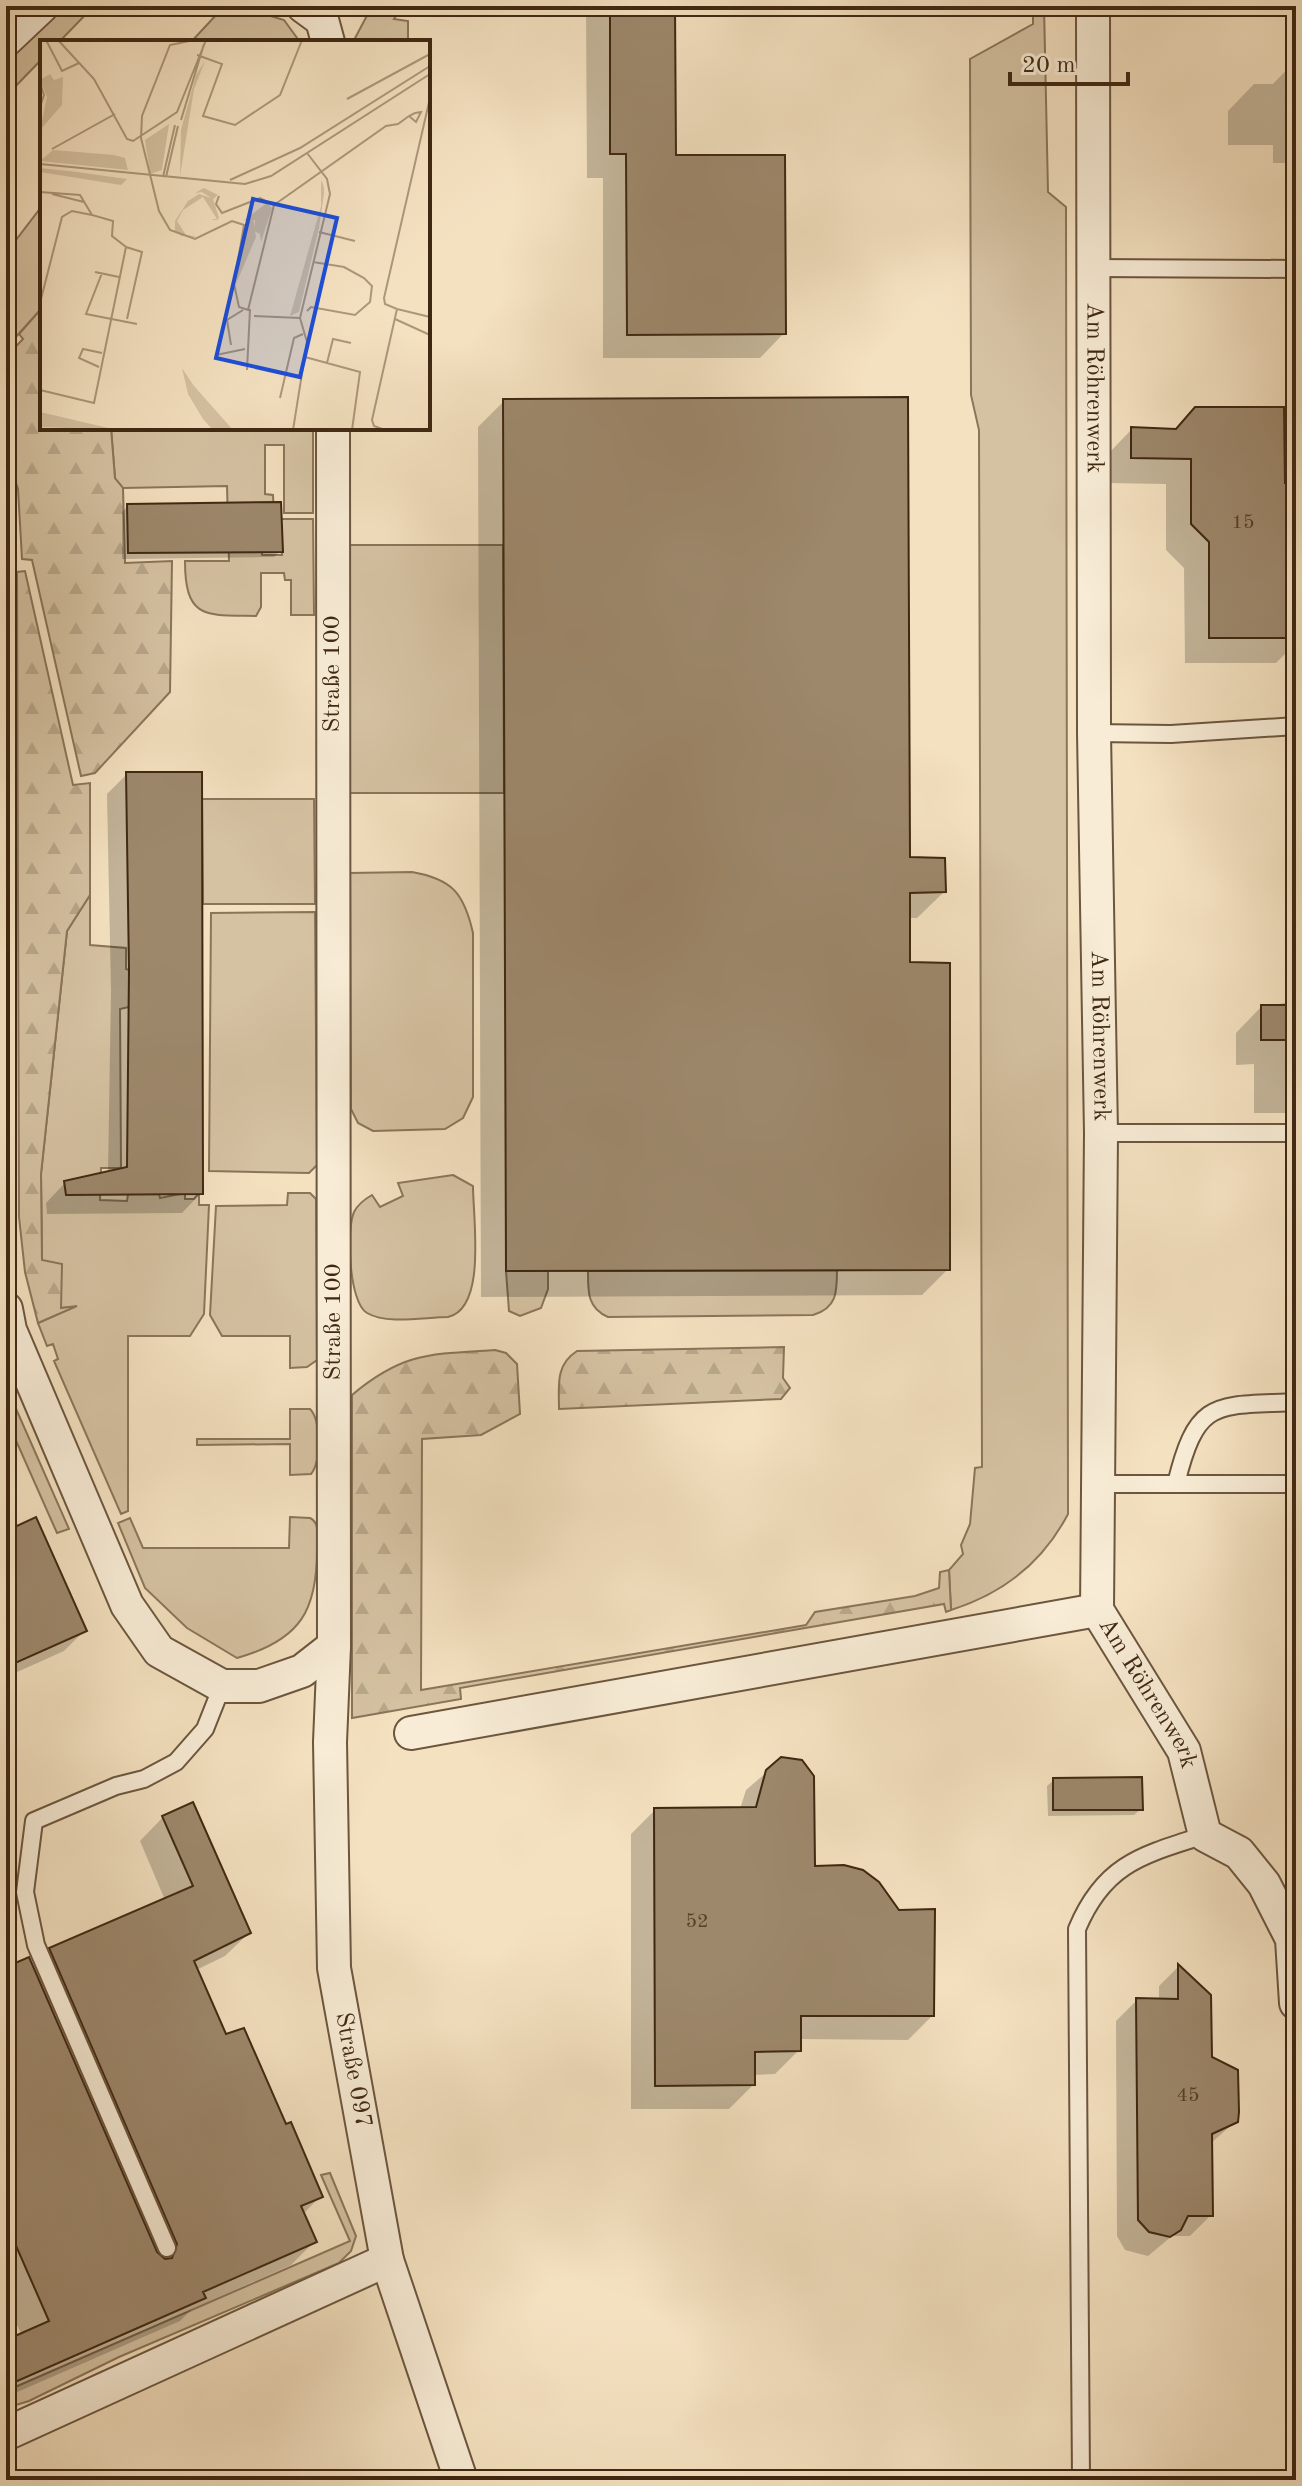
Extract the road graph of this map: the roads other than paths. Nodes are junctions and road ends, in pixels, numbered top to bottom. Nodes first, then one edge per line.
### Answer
1 (42, 6) edge
2 (1093, 6) edge
3 (6, 40) edge
4 (1092, 268) junction
5 (1296, 269) edge
6 (333, 430) edge
7 (1296, 726) edge
8 (1094, 733) junction
9 (1101, 1133) junction
10 (1296, 1133) edge
11 (6, 1309) edge
12 (1296, 1402) edge
13 (1098, 1484) junction
14 (1176, 1484) junction
15 (1296, 1484) edge
16 (1097, 1610) junction
17 (334, 1646) junction
18 (222, 1686) junction
19 (411, 1733) dead end
20 (1205, 1835) junction
21 (1296, 2003) edge
22 (167, 2248) dead end
23 (387, 2260) junction
24 (6, 2434) edge
25 (461, 2480) edge
26 (1081, 2480) edge

1 - 3 street
2 - 4 street, Am Röhrenwerk
4 - 5 lane
4 - 8 street, Am Röhrenwerk
6 - 17 street, Straße 100
7 - 8 lane
8 - 9 street, Am Röhrenwerk
9 - 10 lane
9 - 13 street, Am Röhrenwerk
11 - 18 street
12 - 14 lane
13 - 14 lane
13 - 16 street, Am Röhrenwerk
14 - 15 lane
16 - 19 street
16 - 20 street, Am Röhrenwerk
17 - 18 street
17 - 23 street, Straße 097
18 - 22 lane
20 - 21 street
20 - 26 lane
23 - 24 street
23 - 25 street, Straße 097

